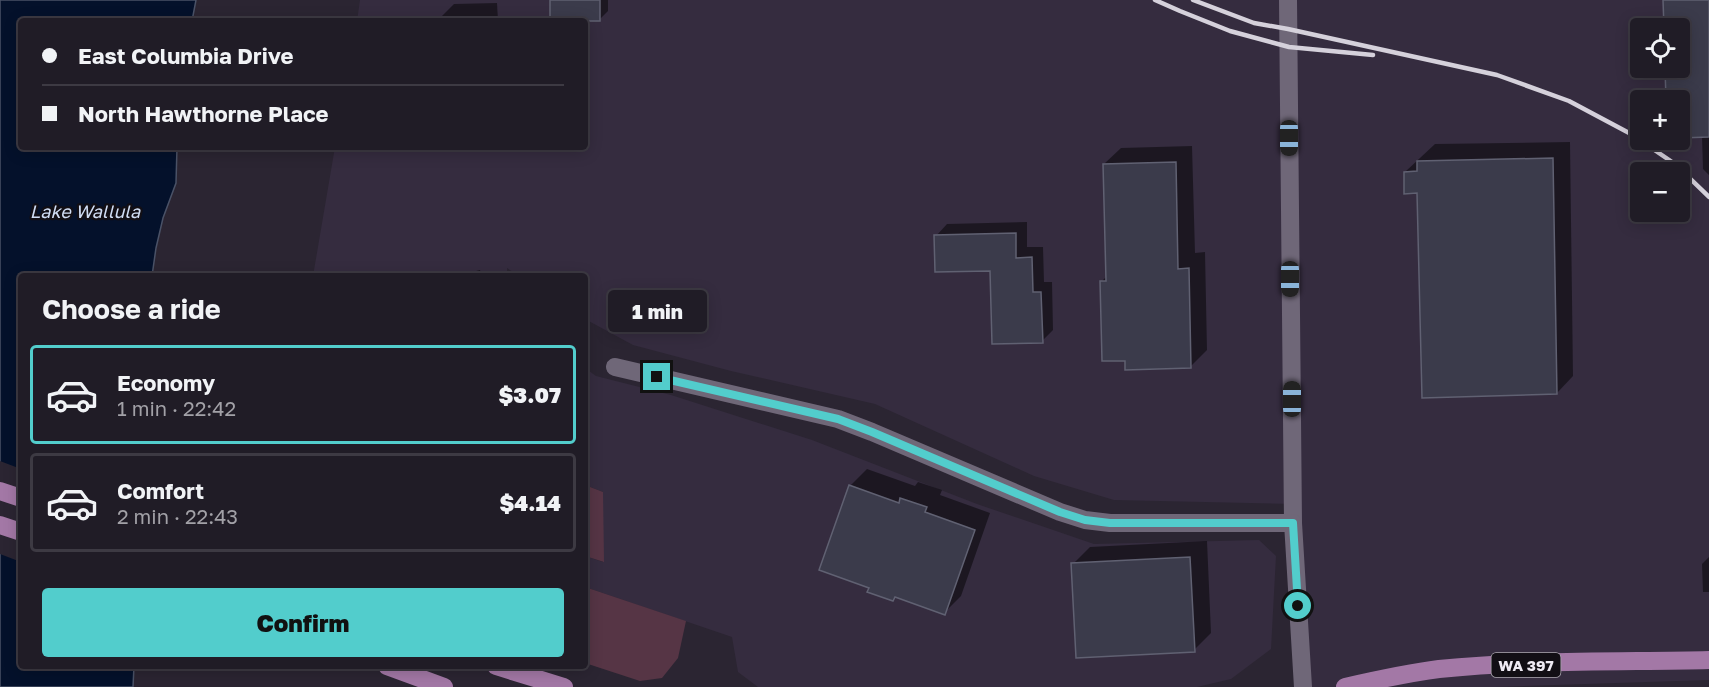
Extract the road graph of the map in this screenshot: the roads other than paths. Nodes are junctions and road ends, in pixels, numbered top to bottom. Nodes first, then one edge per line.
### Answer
1 (1288, 0) edge
2 (615, 367) dead end
3 (0, 491) edge
4 (18, 497) edge
5 (1293, 523) junction
6 (0, 525) edge
7 (18, 531) edge
8 (1709, 660) edge
9 (395, 669) edge
10 (506, 669) edge
11 (444, 687) edge
12 (564, 687) edge
13 (1303, 687) edge
14 (1345, 687) edge

1 - 5 street
2 - 5 street
3 - 4 main road
5 - 13 street
6 - 7 main road
8 - 14 main road, WA 397
9 - 11 main road
10 - 12 main road

